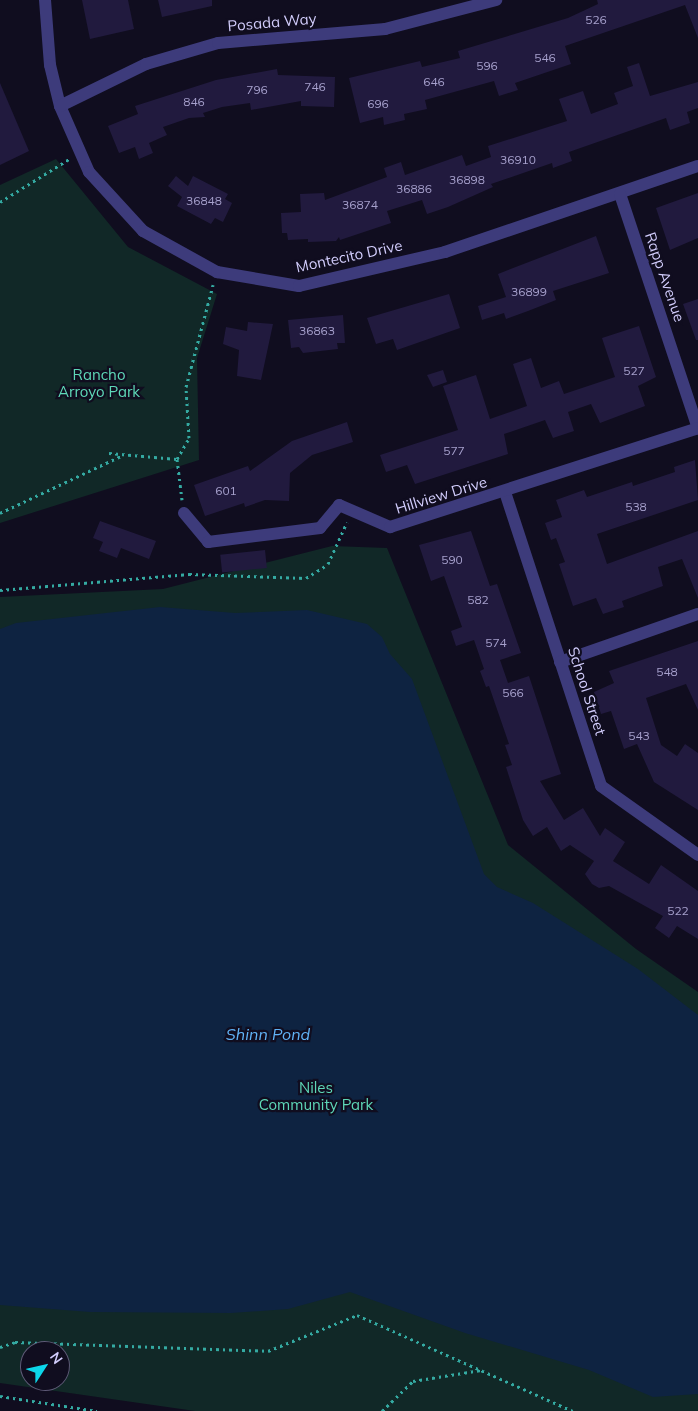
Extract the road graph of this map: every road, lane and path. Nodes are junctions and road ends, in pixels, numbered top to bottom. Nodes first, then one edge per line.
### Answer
1 (45, 0) edge
2 (496, 0) edge
3 (60, 106) junction
4 (80, 153) junction
5 (698, 166) edge
6 (620, 194) junction
7 (0, 202) edge
8 (217, 272) junction
9 (698, 428) edge
10 (109, 453) dead end
11 (121, 455) junction
12 (177, 458) junction
13 (505, 492) junction
14 (0, 513) edge
15 (184, 513) joint
16 (351, 514) junction
17 (0, 590) edge
18 (698, 614) edge
19 (560, 662) junction
20 (698, 855) edge
21 (0, 1347) edge
22 (482, 1370) junction
23 (0, 1396) edge
24 (97, 1411) edge
25 (382, 1411) edge
26 (573, 1411) edge

1 - 3 street, Montecito Drive
2 - 3 street, Posada Way
3 - 4 street, Montecito Drive
4 - 7 path
4 - 8 street, Montecito Drive
5 - 6 street, Montecito Drive
6 - 8 street, Montecito Drive
6 - 9 street, Rapp Avenue
8 - 12 path
9 - 13 street, Hillview Drive
10 - 11 path
11 - 12 path
11 - 14 path
12 - 15 path
13 - 16 street, Hillview Drive
13 - 19 street, School Street
15 - 16 street, Hillview Drive
16 - 17 path
18 - 19 street
19 - 20 street, School Street
21 - 22 path
22 - 25 path
22 - 26 path
23 - 24 path

